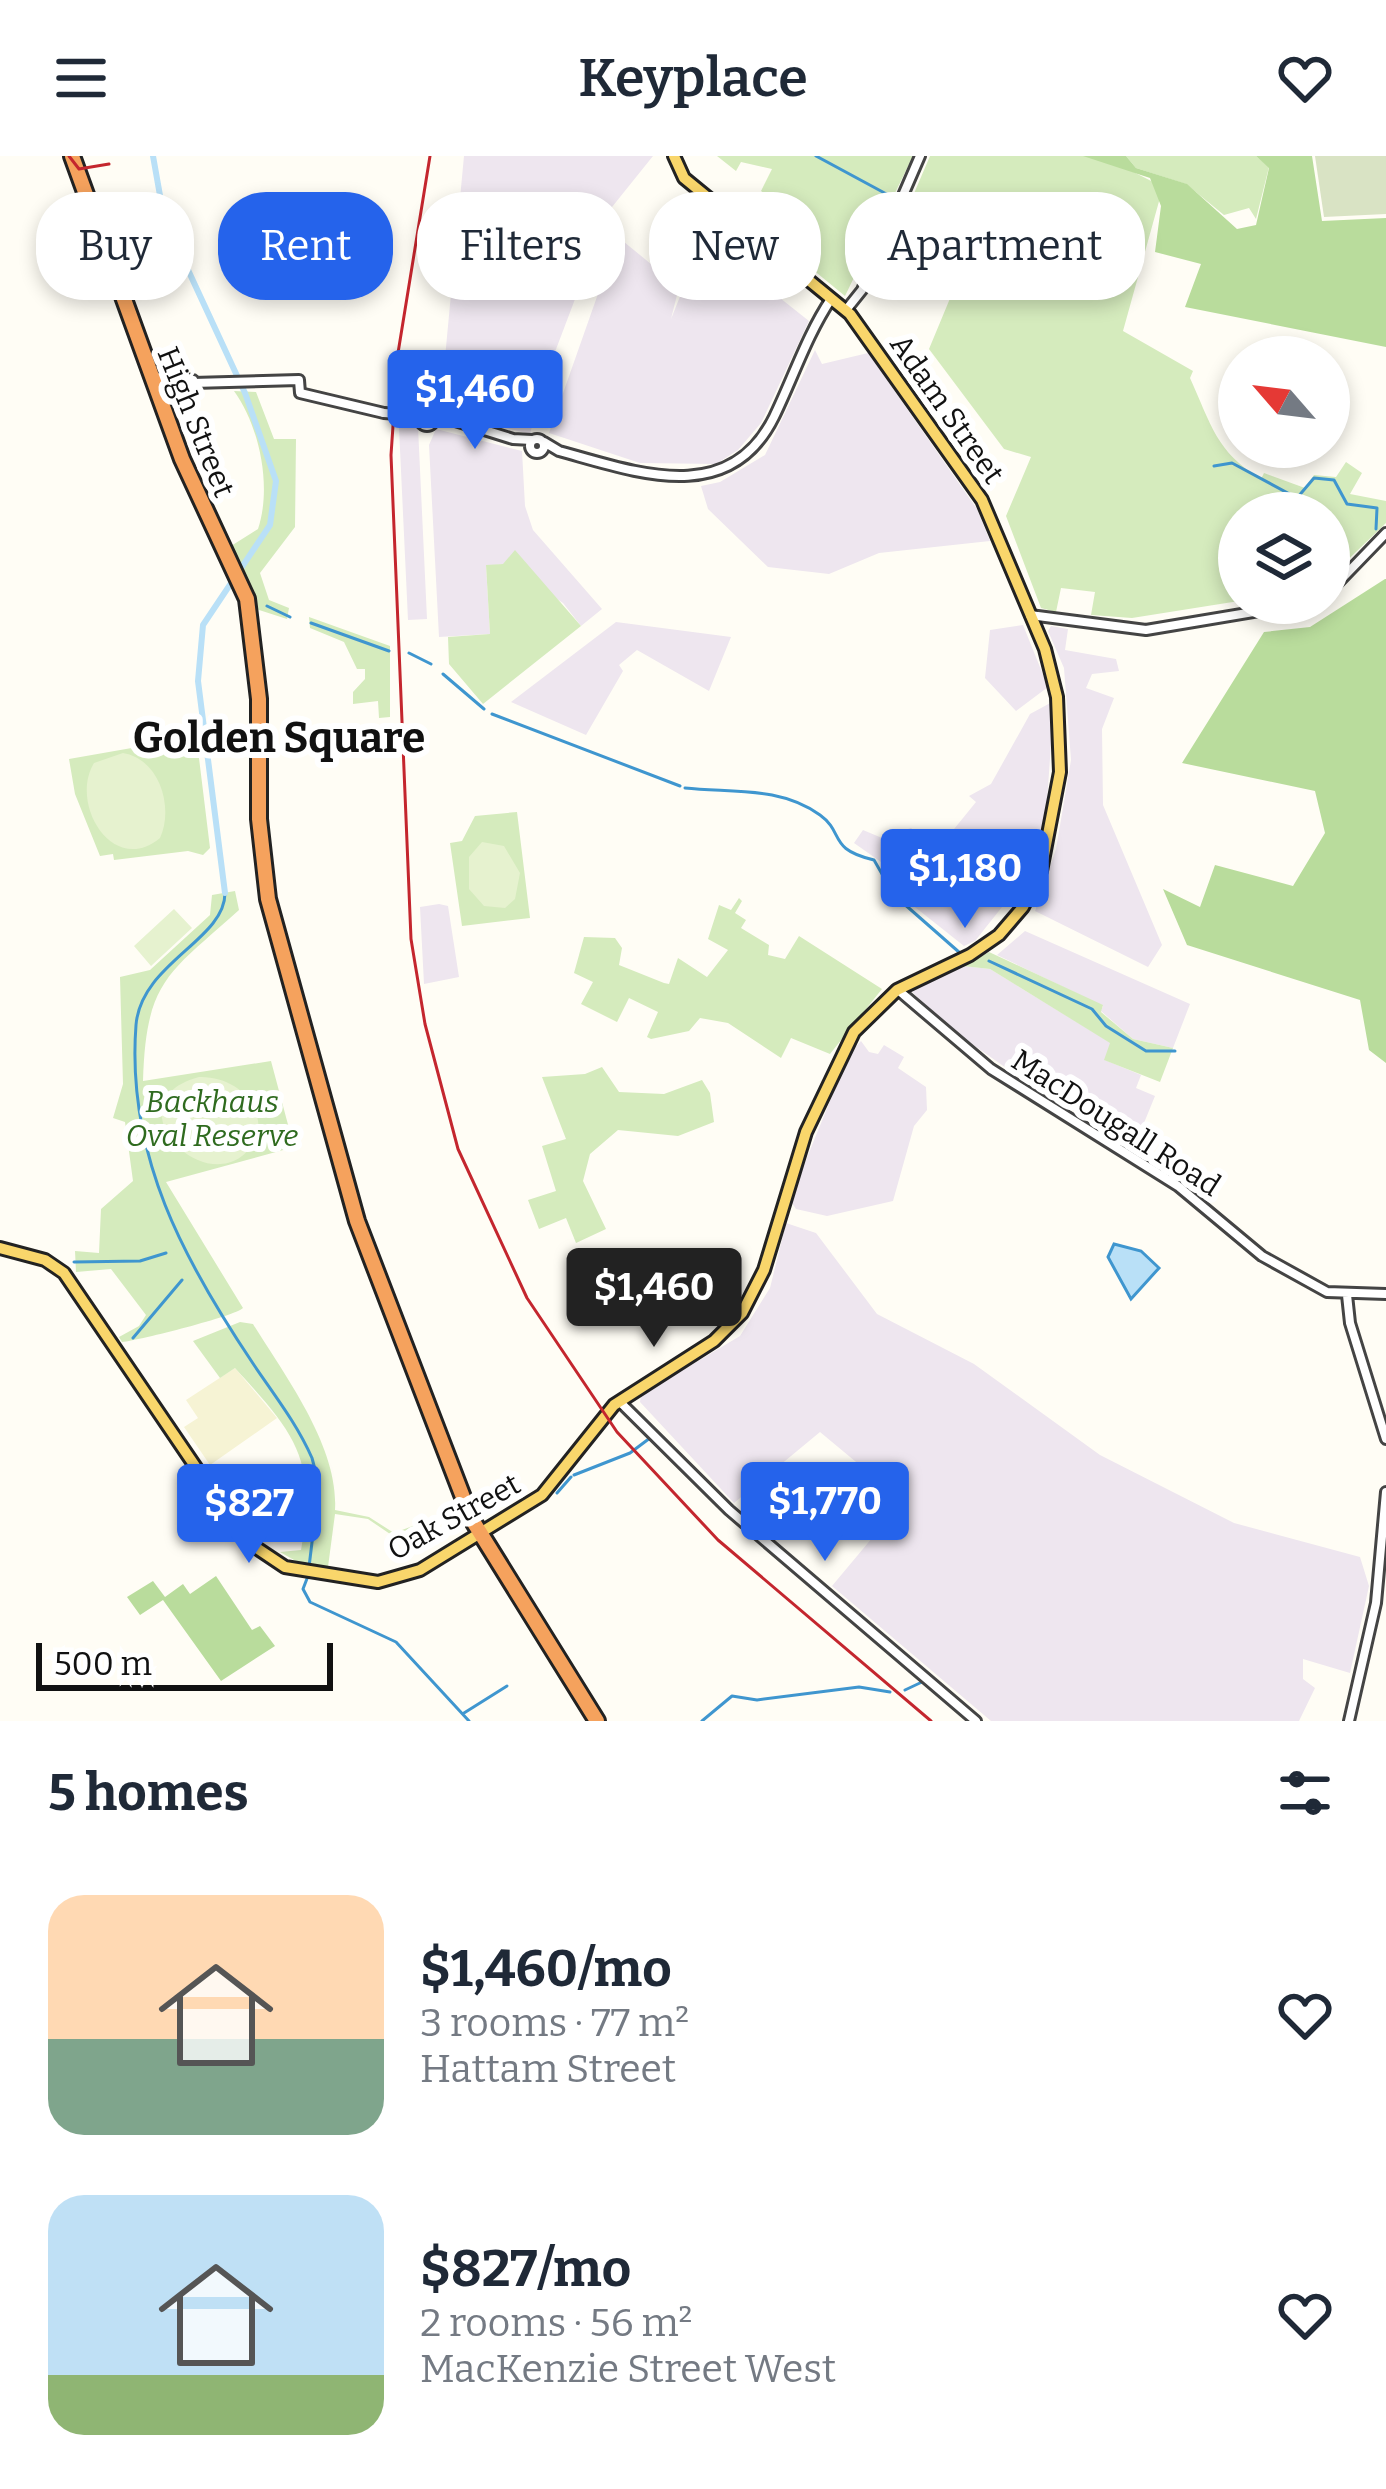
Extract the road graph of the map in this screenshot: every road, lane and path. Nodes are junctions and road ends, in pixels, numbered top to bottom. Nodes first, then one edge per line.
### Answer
1 (920, 156) edge
2 (674, 158) edge
3 (72, 165) edge
4 (832, 298) junction
5 (846, 310) junction
6 (151, 381) junction
7 (1386, 533) edge
8 (1350, 570) edge
9 (1031, 618) junction
10 (1218, 618) edge
11 (897, 990) junction
12 (0, 1248) edge
13 (1386, 1294) edge
14 (1347, 1295) junction
15 (619, 1401) junction
16 (1386, 1439) edge
17 (1386, 1492) edge
18 (484, 1532) junction
19 (597, 1721) edge
20 (976, 1721) edge
21 (1349, 1721) edge

1 - 5 street
2 - 4 main road, Adam Street
3 - 6 highway, High Street
4 - 5 main road, Adam Street
4 - 6 street, bridge
5 - 9 main road, Adam Street
6 - 18 highway, High Street
7 - 8 street
9 - 10 street
9 - 11 main road, Adam Street
11 - 14 street, MacDougall Road
11 - 15 main road, Oak Street
12 - 18 main road, Oak Street
13 - 14 street, MacDougall Road
14 - 16 street
15 - 18 main road, Oak Street
15 - 20 street
17 - 21 street
18 - 19 highway, High Street

